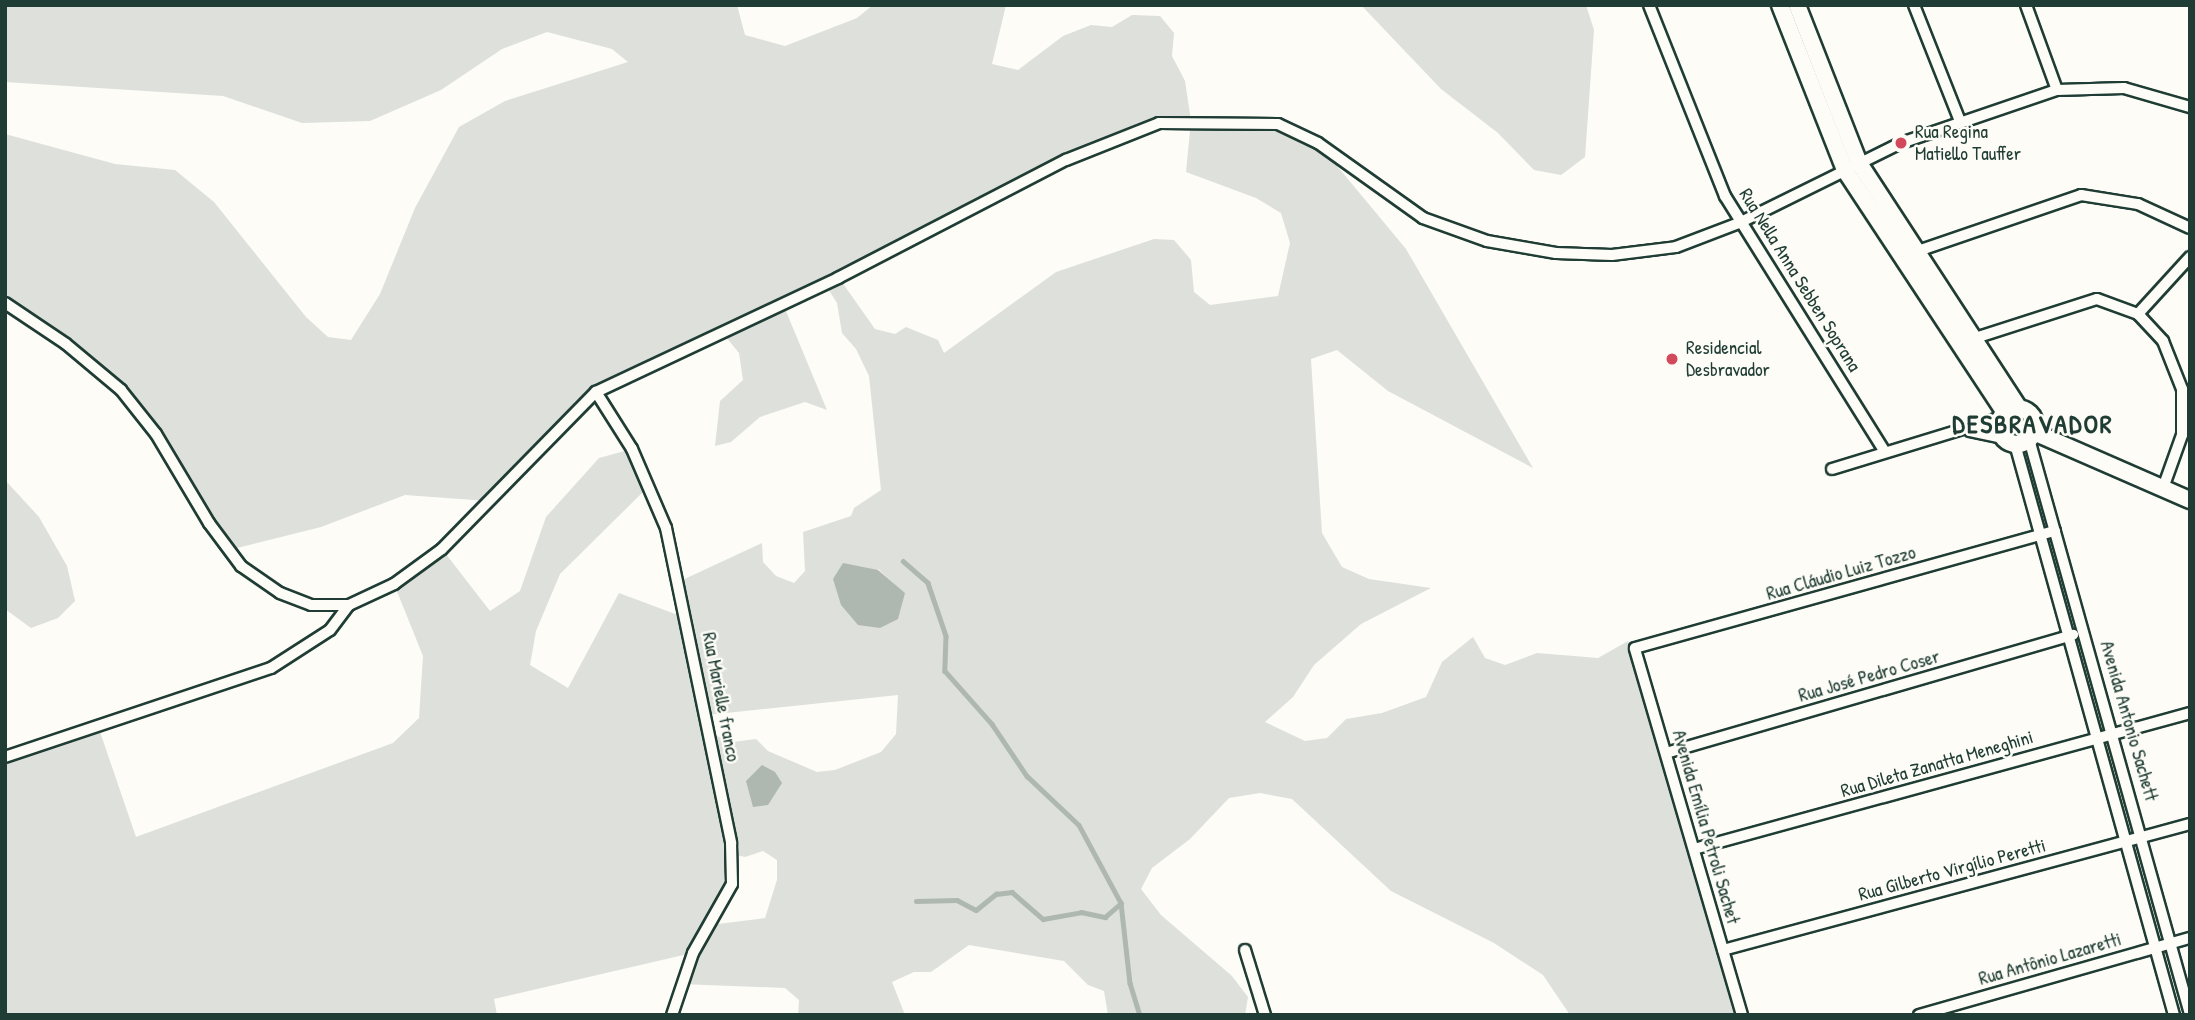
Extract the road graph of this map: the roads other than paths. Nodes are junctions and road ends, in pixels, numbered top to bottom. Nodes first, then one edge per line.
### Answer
1 (1649, 5) edge
2 (1780, 5) edge
3 (1797, 5) edge
4 (1914, 5) edge
5 (2026, 5) edge
6 (2057, 90) junction
7 (2190, 107) edge
8 (1960, 121) junction
9 (1852, 166) junction
10 (1739, 223) junction
11 (2190, 228) edge
12 (1910, 254) junction
13 (2190, 257) edge
14 (5, 303) edge
15 (2138, 314) junction
16 (1966, 341) junction
17 (596, 392) junction
18 (2009, 412) junction
19 (1968, 430) junction
20 (2021, 438) junction
21 (1884, 450) junction
22 (1832, 469) dead end
23 (2163, 488) junction
24 (2190, 500) edge
25 (2055, 531) junction
26 (2041, 535) junction
27 (349, 605) junction
28 (2082, 632) junction
29 (2069, 636) junction
30 (1635, 648) joint
31 (2190, 713) edge
32 (2111, 734) junction
33 (2098, 738) junction
34 (1666, 753) junction
35 (5, 757) edge
36 (2190, 824) edge
37 (2141, 837) junction
38 (2126, 841) junction
39 (1694, 849) junction
40 (2190, 938) edge
41 (2171, 943) junction
42 (2156, 947) junction
43 (1245, 950) dead end
44 (1723, 950) junction
45 (2190, 1014) edge
46 (672, 1015) edge
47 (1265, 1015) edge
48 (1742, 1015) edge
49 (1919, 1015) edge
50 (2174, 1015) edge

1 - 10 street, Rua Nella Anna Sebben Soprana
2 - 9 street
3 - 9 street
4 - 8 street
5 - 6 street
6 - 7 street
6 - 8 street
8 - 9 street
9 - 10 street
9 - 12 street
10 - 17 street
10 - 21 street, Rua Nella Anna Sebben Soprana
11 - 12 street
12 - 16 street
13 - 15 street
14 - 27 street
15 - 16 street
15 - 23 street
16 - 18 street
17 - 27 street
17 - 46 street, Rua Marielle franco
18 - 19 street
18 - 20 street
18 - 20 street
19 - 20 street
19 - 21 street
20 - 23 street
20 - 25 street, Avenida Antonio Sachett
20 - 26 street, Avenida Antonio Sachett
21 - 22 street
23 - 24 street
25 - 26 street, Rua Cláudio Luiz Tozzo
25 - 28 street, Avenida Antonio Sachett
26 - 29 street, Avenida Antonio Sachett
26 - 30 street, Rua Cláudio Luiz Tozzo
27 - 35 street
28 - 29 street, Rua José Pedro Coser
28 - 32 street, Avenida Antonio Sachett
29 - 33 street, Avenida Antonio Sachett
29 - 34 street, Rua José Pedro Coser
30 - 34 street, Avenida Emília Petroli Sachet
31 - 32 street, Rua Dileta Zanatta Meneghini
32 - 33 street, Rua Dileta Zanatta Meneghini
32 - 37 street, Avenida Antonio Sachett
33 - 38 street, Avenida Antonio Sachett
33 - 39 street, Rua Dileta Zanatta Meneghini
34 - 39 street, Avenida Emília Petroli Sachet
36 - 37 street, Rua Gilberto Virgílio Peretti
37 - 38 street, Rua Gilberto Virgílio Peretti
37 - 41 street, Avenida Antonio Sachett
38 - 42 street, Avenida Antonio Sachett
38 - 44 street, Rua Gilberto Virgílio Peretti
39 - 44 street, Avenida Emília Petroli Sachet
40 - 41 street, Rua Antônio Lazaretti
41 - 42 street, Rua Antônio Lazaretti
41 - 45 street, Avenida Antonio Sachett
42 - 49 street, Rua Antônio Lazaretti
42 - 50 street, Avenida Antonio Sachett
43 - 47 street
44 - 48 street, Avenida Emília Petroli Sachet

